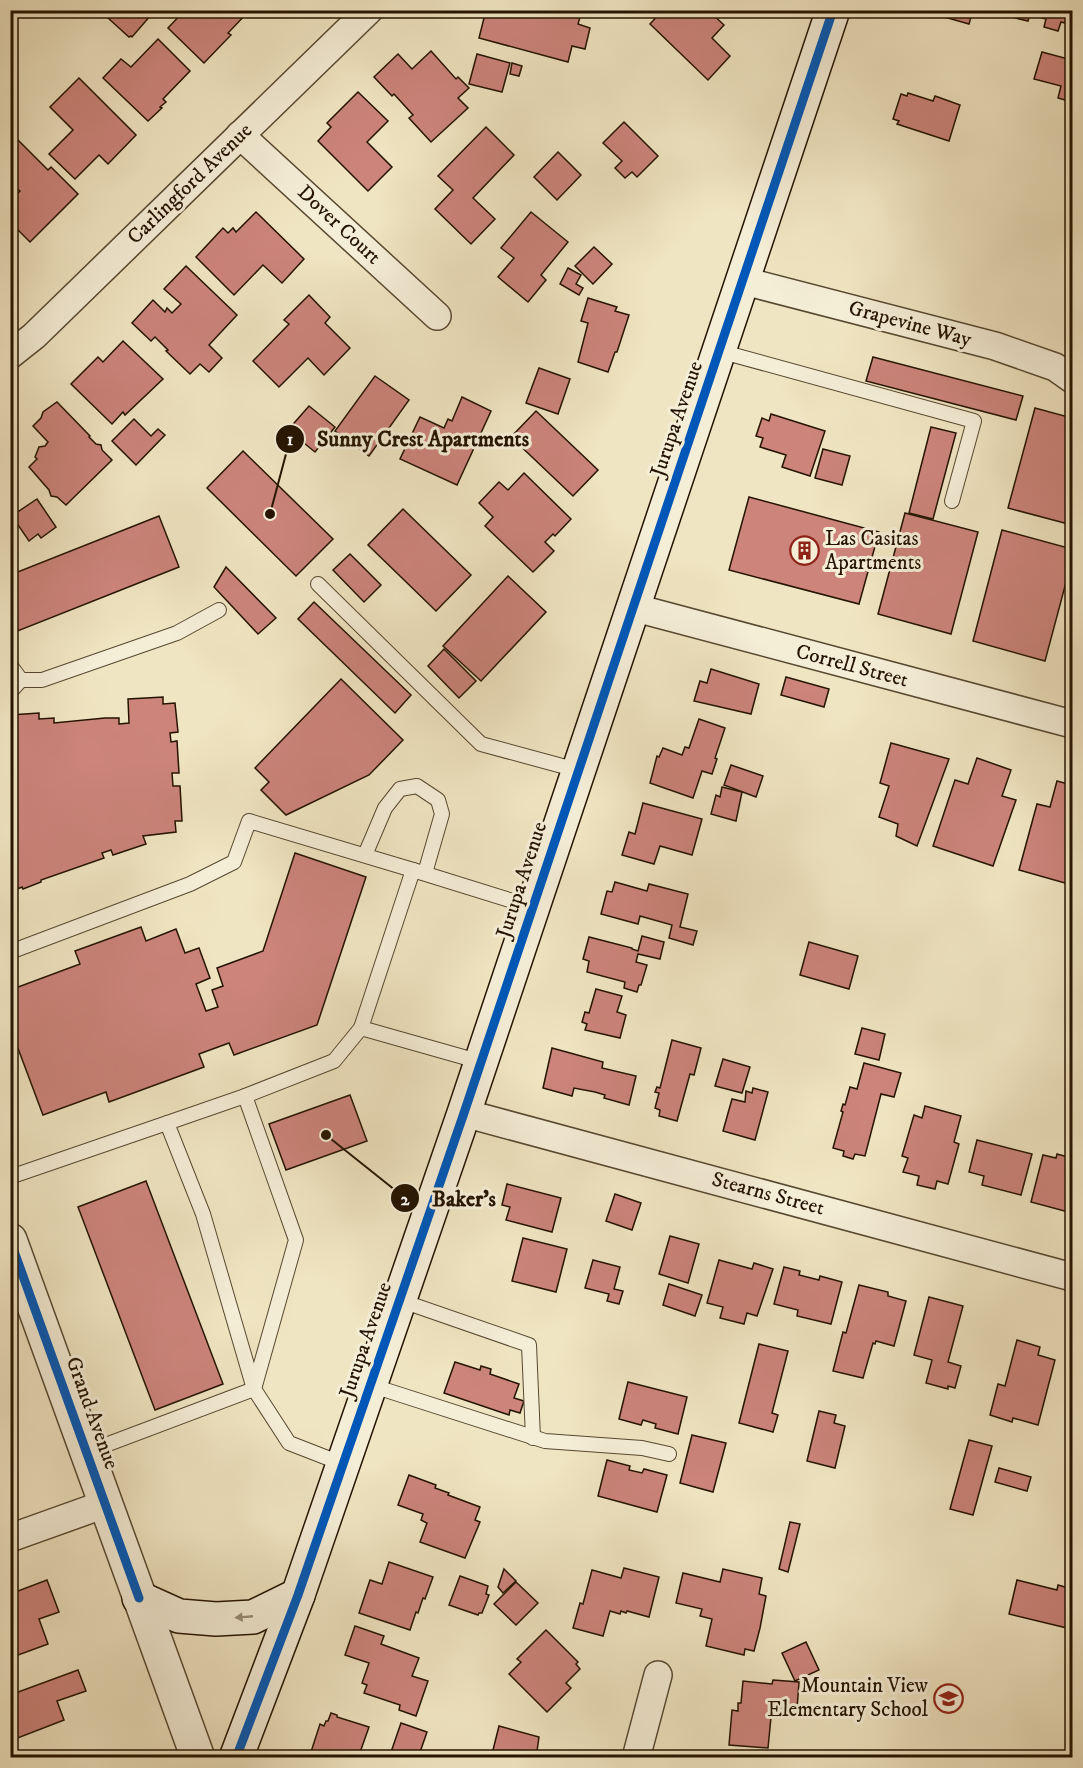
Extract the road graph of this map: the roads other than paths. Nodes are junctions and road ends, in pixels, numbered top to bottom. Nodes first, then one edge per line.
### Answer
1 (369, 10) edge
2 (833, 10) edge
3 (240, 135) junction
4 (744, 281) junction
5 (437, 316) dead end
6 (719, 351) junction
7 (10, 355) edge
8 (1072, 379) edge
9 (952, 501) dead end
10 (318, 584) dead end
11 (632, 607) junction
12 (219, 610) dead end
13 (10, 665) edge
14 (21, 680) junction
15 (10, 692) edge
16 (1072, 724) edge
17 (577, 770) junction
18 (365, 855) junction
19 (419, 872) junction
20 (532, 907) junction
21 (10, 952) edge
22 (361, 1028) junction
23 (481, 1062) junction
24 (245, 1096) junction
25 (464, 1113) junction
26 (166, 1123) junction
27 (10, 1177) edge
28 (10, 1240) edge
29 (1072, 1277) edge
30 (399, 1300) junction
31 (370, 1385) junction
32 (254, 1389) junction
33 (533, 1438) junction
34 (87, 1452) junction
35 (669, 1455) dead end
36 (343, 1464) junction
37 (105, 1504) junction
38 (10, 1538) edge
39 (298, 1595) junction
40 (139, 1598) junction
41 (658, 1675) dead end
42 (198, 1758) edge
43 (236, 1758) edge
44 (636, 1758) edge

1 - 3 street, Carlingford Avenue
2 - 4 main road, Jurupa Avenue
3 - 5 street, Dover Court
3 - 7 street, Carlingford Avenue
4 - 6 main road, Jurupa Avenue
4 - 8 street, Grapevine Way
6 - 9 lane
6 - 11 main road, Jurupa Avenue
10 - 17 lane
11 - 16 street, Correll Street
11 - 17 main road, Jurupa Avenue
12 - 14 lane
13 - 14 lane
14 - 15 lane
17 - 20 main road, Jurupa Avenue
18 - 19 lane
18 - 19 lane
18 - 21 lane
19 - 20 lane
19 - 22 lane
20 - 23 main road, Jurupa Avenue
22 - 23 lane
22 - 24 lane
23 - 25 main road, Jurupa Avenue
24 - 26 lane
24 - 32 lane
25 - 29 street, Stearns Street
25 - 30 main road, Jurupa Avenue
26 - 27 lane
26 - 32 lane
28 - 34 main road, Grand Avenue
30 - 31 main road, Jurupa Avenue
30 - 33 lane
31 - 33 lane
31 - 36 main road, Jurupa Avenue
32 - 34 lane
32 - 36 lane
33 - 35 lane
34 - 37 main road, Grand Avenue
36 - 39 main road, Jurupa Avenue
37 - 38 street
37 - 40 main road, Grand Avenue
39 -> 40 main road
39 - 43 main road, Jurupa Avenue
40 - 42 main road, Grand Avenue
41 - 44 street

